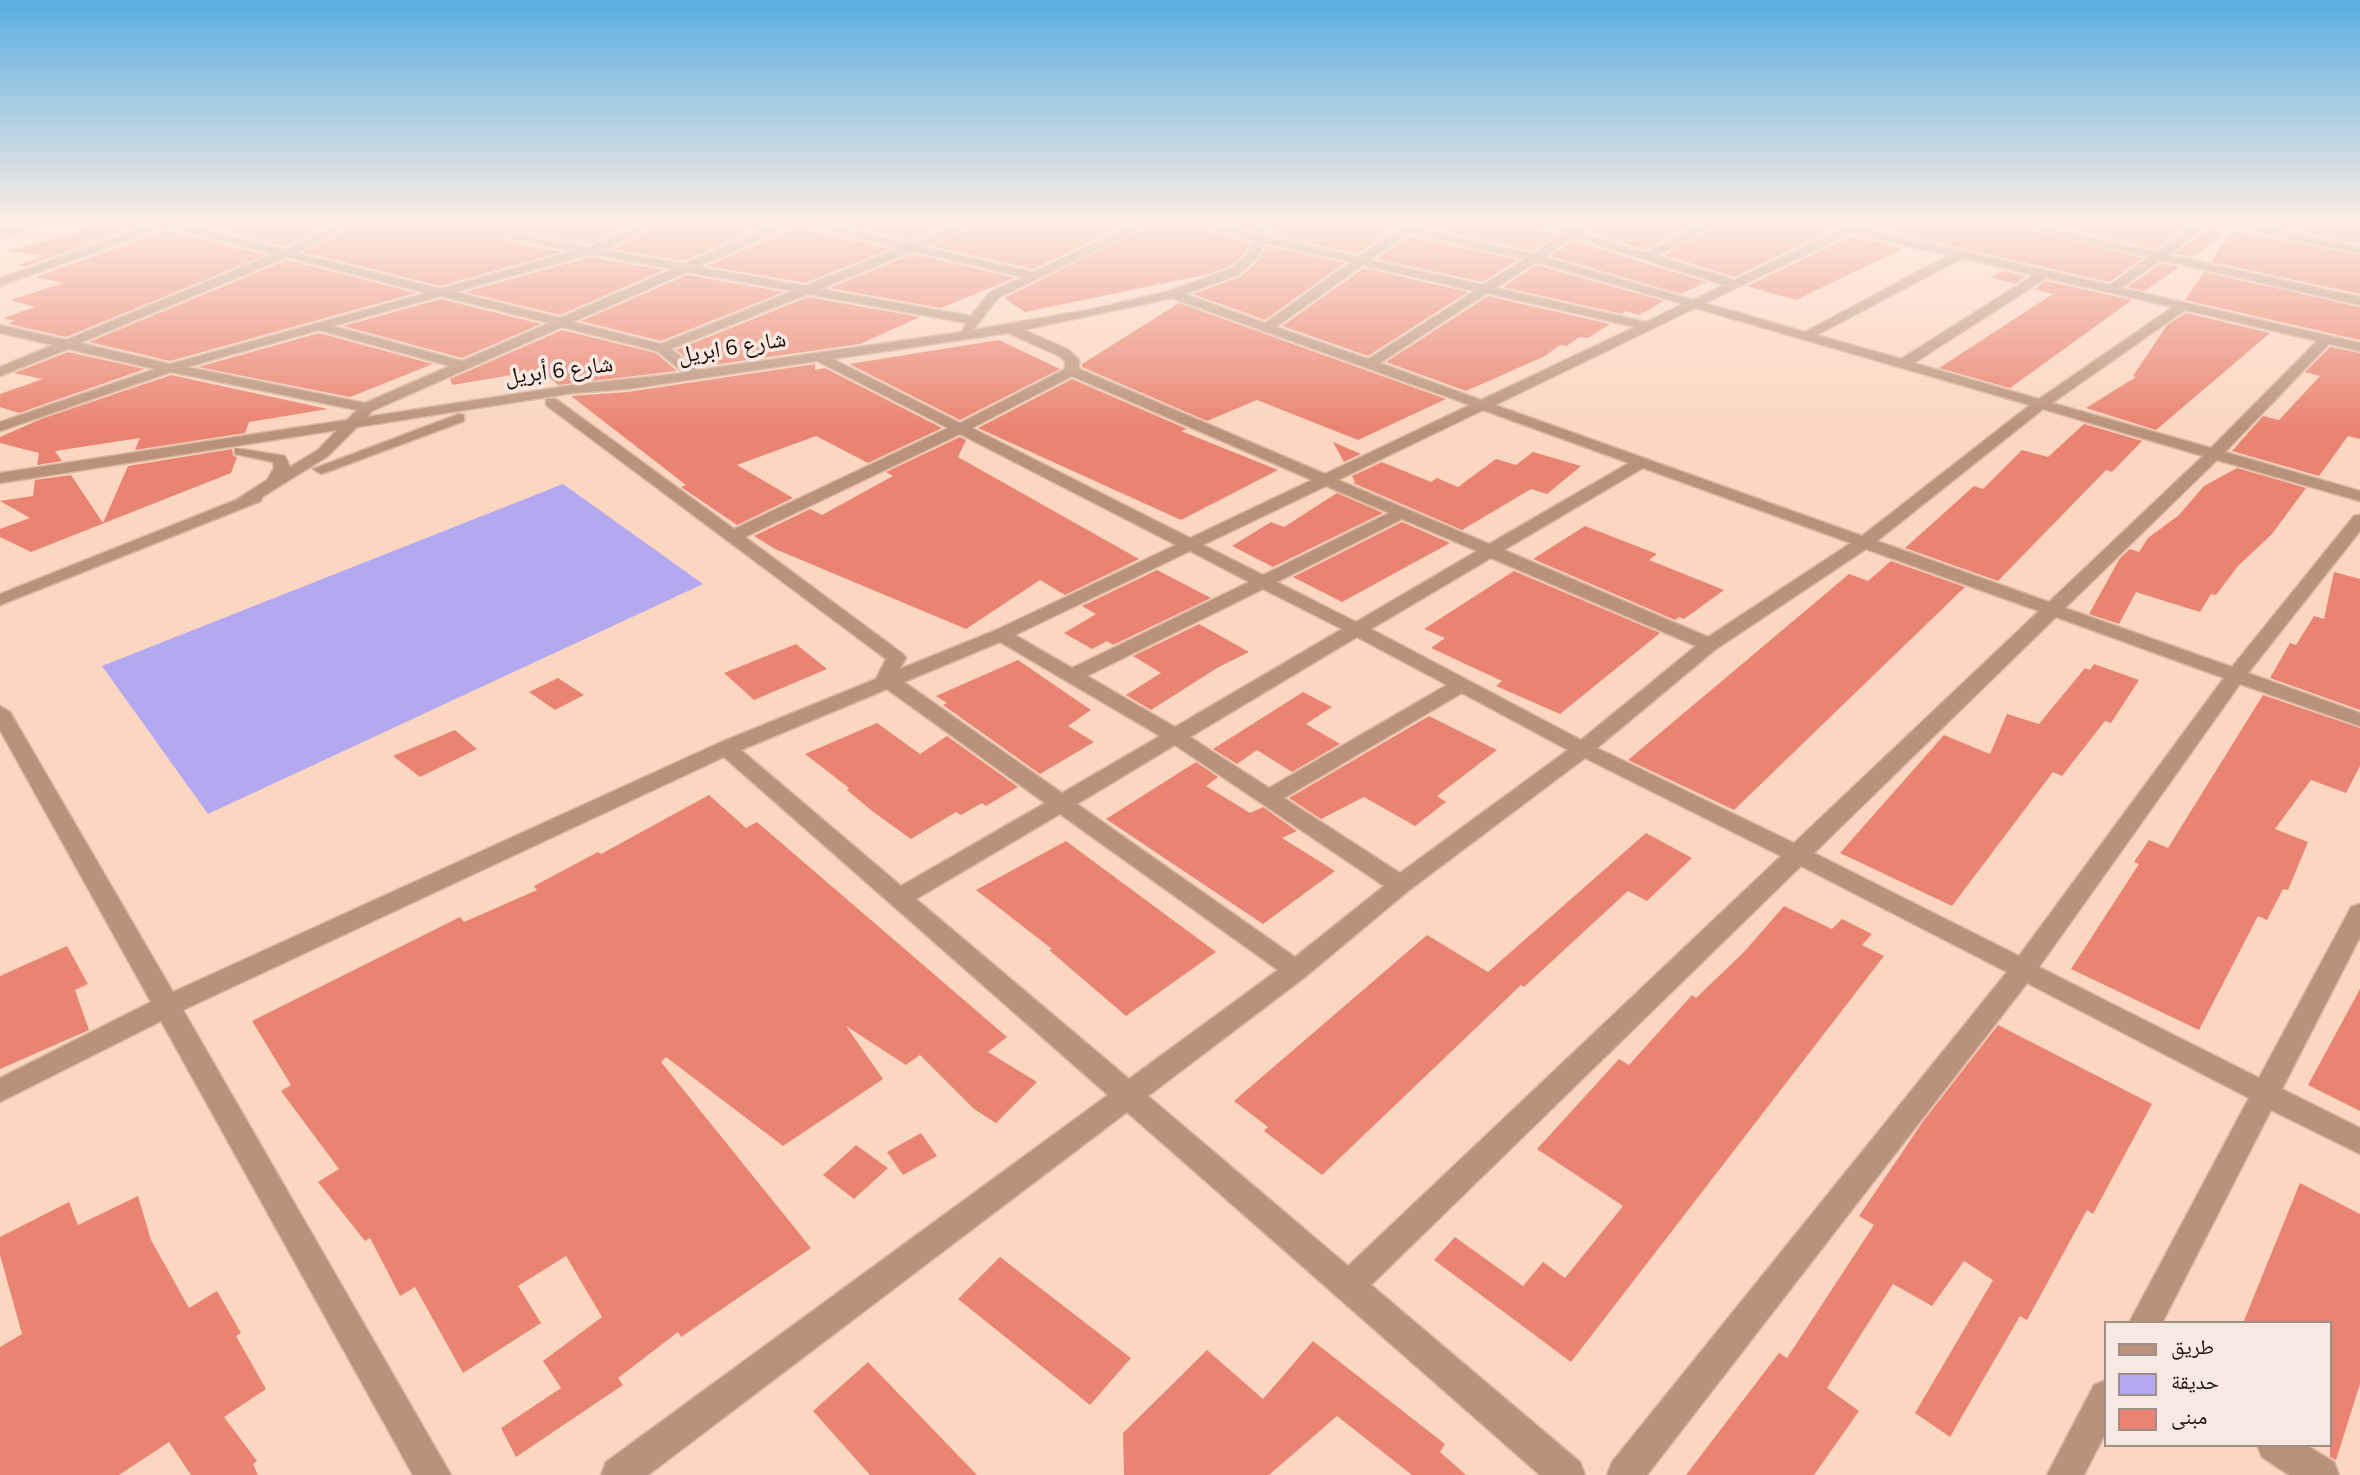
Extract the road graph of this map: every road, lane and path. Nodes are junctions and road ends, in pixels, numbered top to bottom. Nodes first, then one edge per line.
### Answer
1 (199, 290) edge
2 (429, 290) edge
3 (452, 290) edge
4 (632, 290) edge
5 (811, 290) edge
6 (817, 290) edge
7 (1005, 290) edge
8 (1185, 290) edge
9 (1320, 290) edge
10 (1488, 290) joint
11 (1647, 290) edge
12 (1728, 290) edge
13 (1893, 290) edge
14 (2019, 290) edge
15 (2111, 290) edge
16 (2310, 290) edge
17 (441, 293) junction
18 (1173, 294) junction
19 (2360, 301) edge
20 (1697, 304) junction
21 (2183, 306) junction
22 (973, 320) junction
23 (558, 322) junction
24 (1269, 326) junction
25 (1648, 326) junction
26 (318, 327) junction
27 (1010, 328) junction
28 (0, 329) edge
29 (964, 335) junction
30 (1806, 336) junction
31 (2326, 339) junction
32 (67, 345) junction
33 (2360, 347) edge
34 (662, 348) junction
35 (819, 357) junction
36 (1371, 363) junction
37 (1903, 364) junction
38 (461, 365) junction
39 (170, 368) junction
40 (1072, 371) junction
41 (0, 372) edge
42 (695, 375) junction
43 (627, 385) junction
44 (551, 402) junction
45 (2042, 403) junction
46 (1488, 405) junction
47 (459, 418) junction
48 (371, 420) junction
49 (0, 427) edge
50 (959, 429) junction
51 (345, 430) junction
52 (240, 451) junction
53 (2215, 453) junction
54 (1640, 463) junction
55 (321, 469) junction
56 (0, 478) edge
57 (1328, 480) junction
58 (273, 484) junction
59 (0, 487) edge
60 (2360, 496) edge
61 (243, 502) junction
62 (1404, 512) junction
63 (2360, 520) edge
64 (731, 537) junction
65 (1865, 542) junction
66 (1192, 545) junction
67 (1490, 550) junction
68 (1262, 582) junction
69 (0, 600) edge
70 (2053, 609) junction
71 (1356, 629) junction
72 (1001, 635) junction
73 (1709, 645) junction
74 (1072, 676) junction
75 (2235, 676) junction
76 (886, 679) junction
77 (1461, 685) junction
78 (0, 712) edge
79 (2360, 720) edge
80 (1175, 736) junction
81 (726, 748) junction
82 (1583, 749) junction
83 (1269, 797) junction
84 (1061, 803) junction
85 (1797, 854) junction
86 (1400, 885) junction
87 (901, 897) junction
88 (2360, 912) edge
89 (1296, 970) junction
90 (2023, 970) junction
91 (169, 1005) junction
92 (0, 1091) edge
93 (2265, 1094) junction
94 (1128, 1095) junction
95 (2360, 1142) edge
96 (1349, 1286) junction
97 (2146, 1321) edge
98 (2104, 1401) edge
99 (2277, 1447) edge
100 (433, 1475) edge
101 (619, 1475) edge
102 (1567, 1475) edge
103 (1625, 1475) edge
104 (2065, 1475) edge
105 (2320, 1475) edge

1 - 32 street
2 - 17 street
3 - 17 street
4 - 23 street
5 - 34 street
6 - 22 street
7 - 22 street
8 - 18 street, شارع 6 ابريل
9 - 24 street
10 - 25 street
10 - 36 street
11 - 20 street
12 - 20 street
13 - 30 street
14 - 37 street
15 - 21 street
16 - 19 street
17 - 23 street
17 - 26 street
18 - 24 street
18 - 27 street, شارع 6 ابريل
20 - 25 street
20 - 30 street
21 - 31 street
21 - 45 street
22 - 29 street
23 - 34 street
23 - 38 street
24 - 36 street
25 - 46 street
26 - 38 street
26 - 39 street
27 - 29 street, شارع 6 ابريل
27 - 40 street
28 - 32 street
29 - 35 street, شارع 6 ابريل
30 - 37 street
31 - 33 street
31 - 53 street
32 - 39 street
32 - 41 street
34 - 42 street
35 - 42 street, شارع 6 ابريل
35 - 50 street
36 - 46 street
37 - 45 street
38 - 48 street
39 - 48 street
39 - 49 street
40 - 50 street
40 - 57 street
42 - 43 street, شارع 6 ابريل
43 - 44 street, شارع 6 أبريل
43 - 48 street, شارع 6 أبريل
44 - 47 street, شارع 6 أبريل
44 - 64 street
45 - 53 street
45 - 65 street
46 - 54 street
46 - 57 street
47 - 48 street, شارع 6 أبريل
47 - 55 street
48 - 51 street, شارع 6 أبريل
48 - 51 street
48 - 55 street
50 - 64 street
50 - 66 street
51 - 52 street, شارع 6 أبريل
51 - 56 street, شارع 6 أبريل
51 - 58 street
52 - 58 street
52 - 59 street, شارع 6 أبريل
53 - 60 street
53 - 70 street
54 - 65 street
54 - 67 street
55 - 61 street
57 - 62 street
57 - 66 street
58 - 61 street
61 - 69 street
62 - 67 street
62 - 68 street
63 - 75 street
64 - 76 street
65 - 70 street
65 - 73 street
66 - 68 street
66 - 72 street
67 - 71 street
67 - 73 street
68 - 71 street
68 - 74 street
70 - 75 street
70 - 85 street
71 - 77 street
71 - 80 street
72 - 74 street
72 - 76 street
73 - 82 street
74 - 80 street
75 - 79 street
75 - 90 street
76 - 81 street
76 - 84 street
77 - 82 street
77 - 83 street
78 - 91 street
80 - 83 street
80 - 84 street
81 - 87 street
81 - 91 street
82 - 85 street
82 - 86 street
83 - 86 street
84 - 87 street
84 - 89 street
85 - 90 street
85 - 96 street
86 - 89 street
87 - 94 street
88 - 93 street
89 - 94 street
90 - 93 street
90 - 103 street
91 - 92 street
91 - 100 street
93 - 95 street
93 - 97 street
94 - 96 street
94 - 101 street
96 - 102 street
98 - 104 street
99 - 105 street

